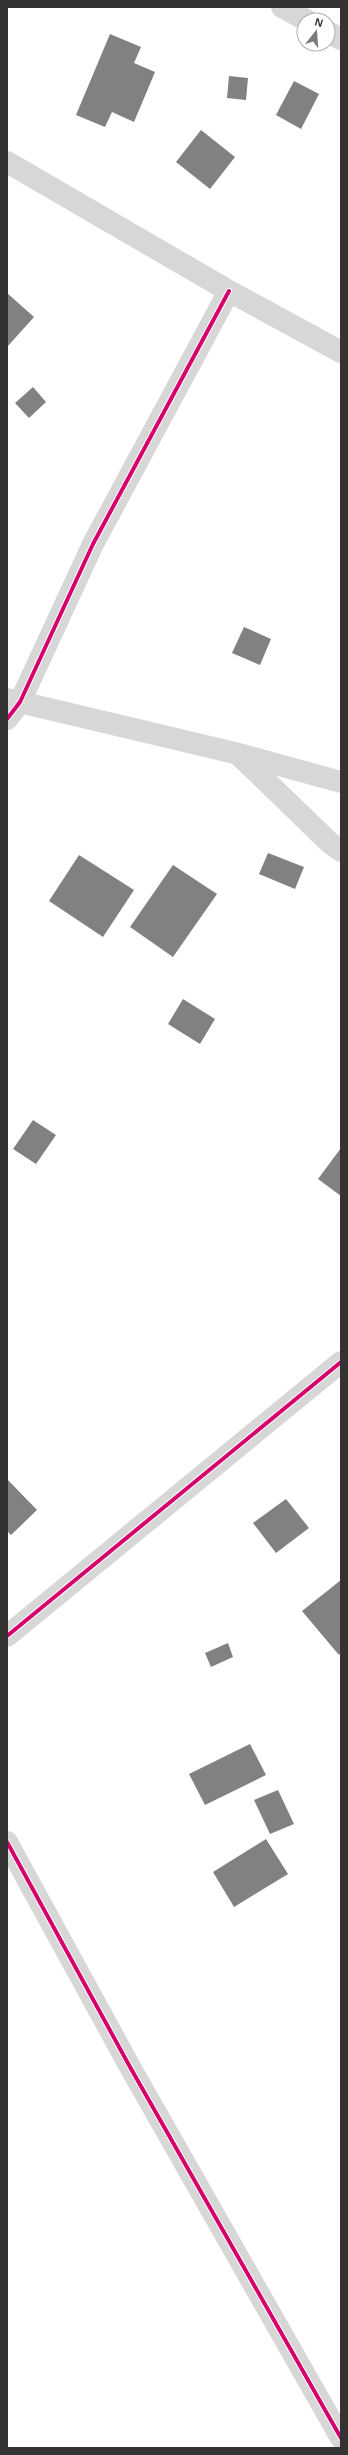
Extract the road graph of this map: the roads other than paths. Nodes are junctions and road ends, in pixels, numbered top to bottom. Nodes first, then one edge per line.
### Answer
1 (282, 7) edge
2 (296, 15) edge
3 (7, 162) edge
4 (229, 291) junction
5 (341, 352) edge
6 (11, 707) edge
7 (239, 754) junction
8 (341, 782) edge
9 (341, 851) edge
10 (340, 1367) edge
11 (7, 1636) edge
12 (7, 1842) edge
13 (341, 2438) edge

1 - 2 street
3 - 4 street
4 - 5 street
4 - 6 street
6 - 7 street
7 - 8 street
7 - 9 street
10 - 11 street
12 - 13 street

